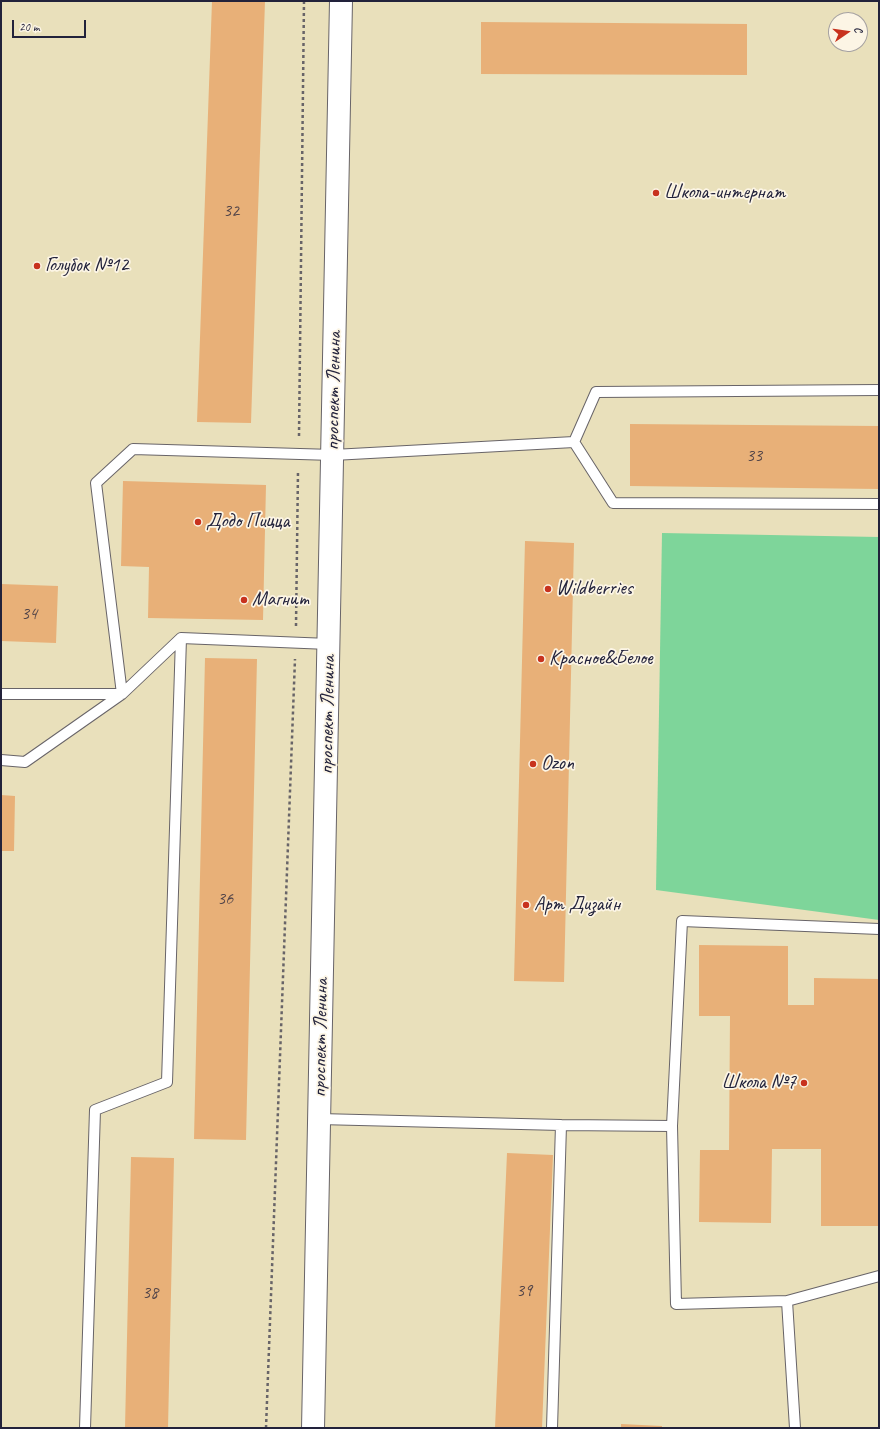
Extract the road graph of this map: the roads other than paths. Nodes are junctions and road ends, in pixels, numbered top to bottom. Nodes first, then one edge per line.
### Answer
1 (341, 1) edge
2 (879, 390) edge
3 (574, 442) junction
4 (333, 455) junction
5 (879, 504) edge
6 (181, 638) junction
7 (329, 644) junction
8 (1, 694) edge
9 (122, 694) junction
10 (1, 760) edge
11 (879, 929) edge
12 (319, 1119) junction
13 (561, 1125) junction
14 (672, 1126) junction
15 (879, 1276) edge
16 (787, 1301) junction
17 (85, 1428) edge
18 (313, 1428) edge
19 (552, 1428) edge
20 (795, 1428) edge

1 - 4 street, проспект Ленина
2 - 3 lane
3 - 4 lane
3 - 5 lane
4 - 7 street, проспект Ленина
4 - 9 lane
6 - 7 lane
6 - 9 lane
6 - 17 lane
7 - 12 street, проспект Ленина
8 - 9 lane
9 - 10 lane
11 - 14 lane
12 - 13 lane
12 - 18 street, проспект Ленина
13 - 14 lane
13 - 19 lane
14 - 16 lane
15 - 16 lane
16 - 20 lane

